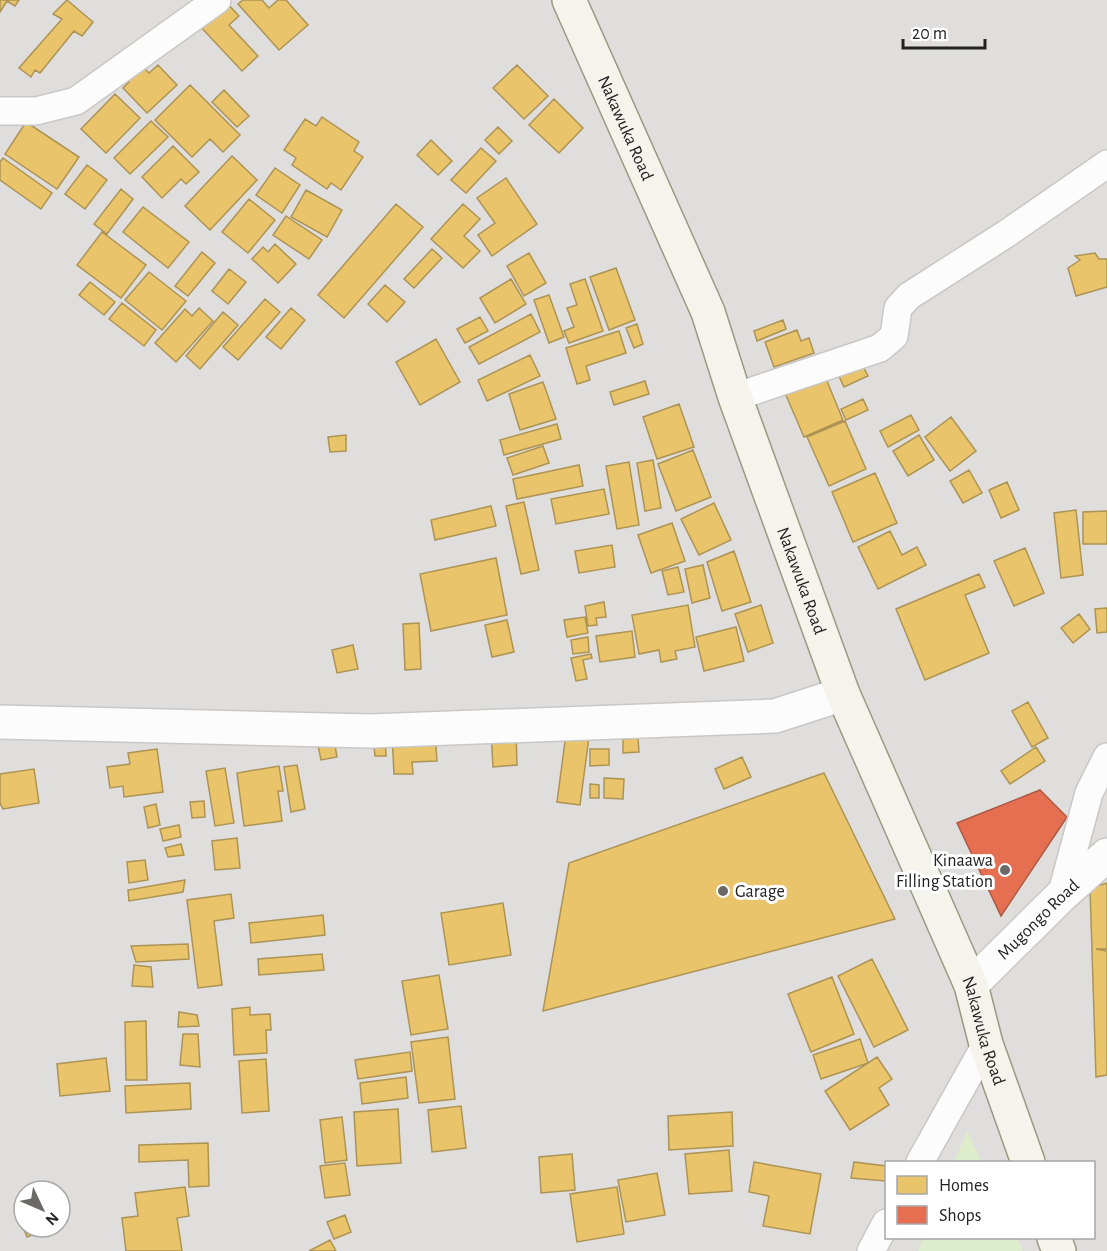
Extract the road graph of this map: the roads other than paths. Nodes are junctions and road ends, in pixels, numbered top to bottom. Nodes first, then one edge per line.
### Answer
1 (217, 0) edge
2 (569, 0) edge
3 (0, 111) edge
4 (1107, 164) edge
5 (735, 398) junction
6 (843, 694) junction
7 (0, 722) edge
8 (1107, 758) edge
9 (1107, 855) edge
10 (1061, 896) junction
11 (972, 985) junction
12 (986, 1044) junction
13 (921, 1161) edge
14 (1028, 1161) edge
15 (885, 1225) edge
16 (871, 1251) edge

1 - 3 street
2 - 5 main road, Nakawuka Road
4 - 5 street
5 - 6 main road, Nakawuka Road
6 - 7 street
6 - 11 main road, Nakawuka Road
8 - 10 street
9 - 10 street, Mugongo Road
10 - 11 street, Mugongo Road
11 - 12 main road, Nakawuka Road
12 - 13 street
12 - 14 main road, Nakawuka Road
15 - 16 street

